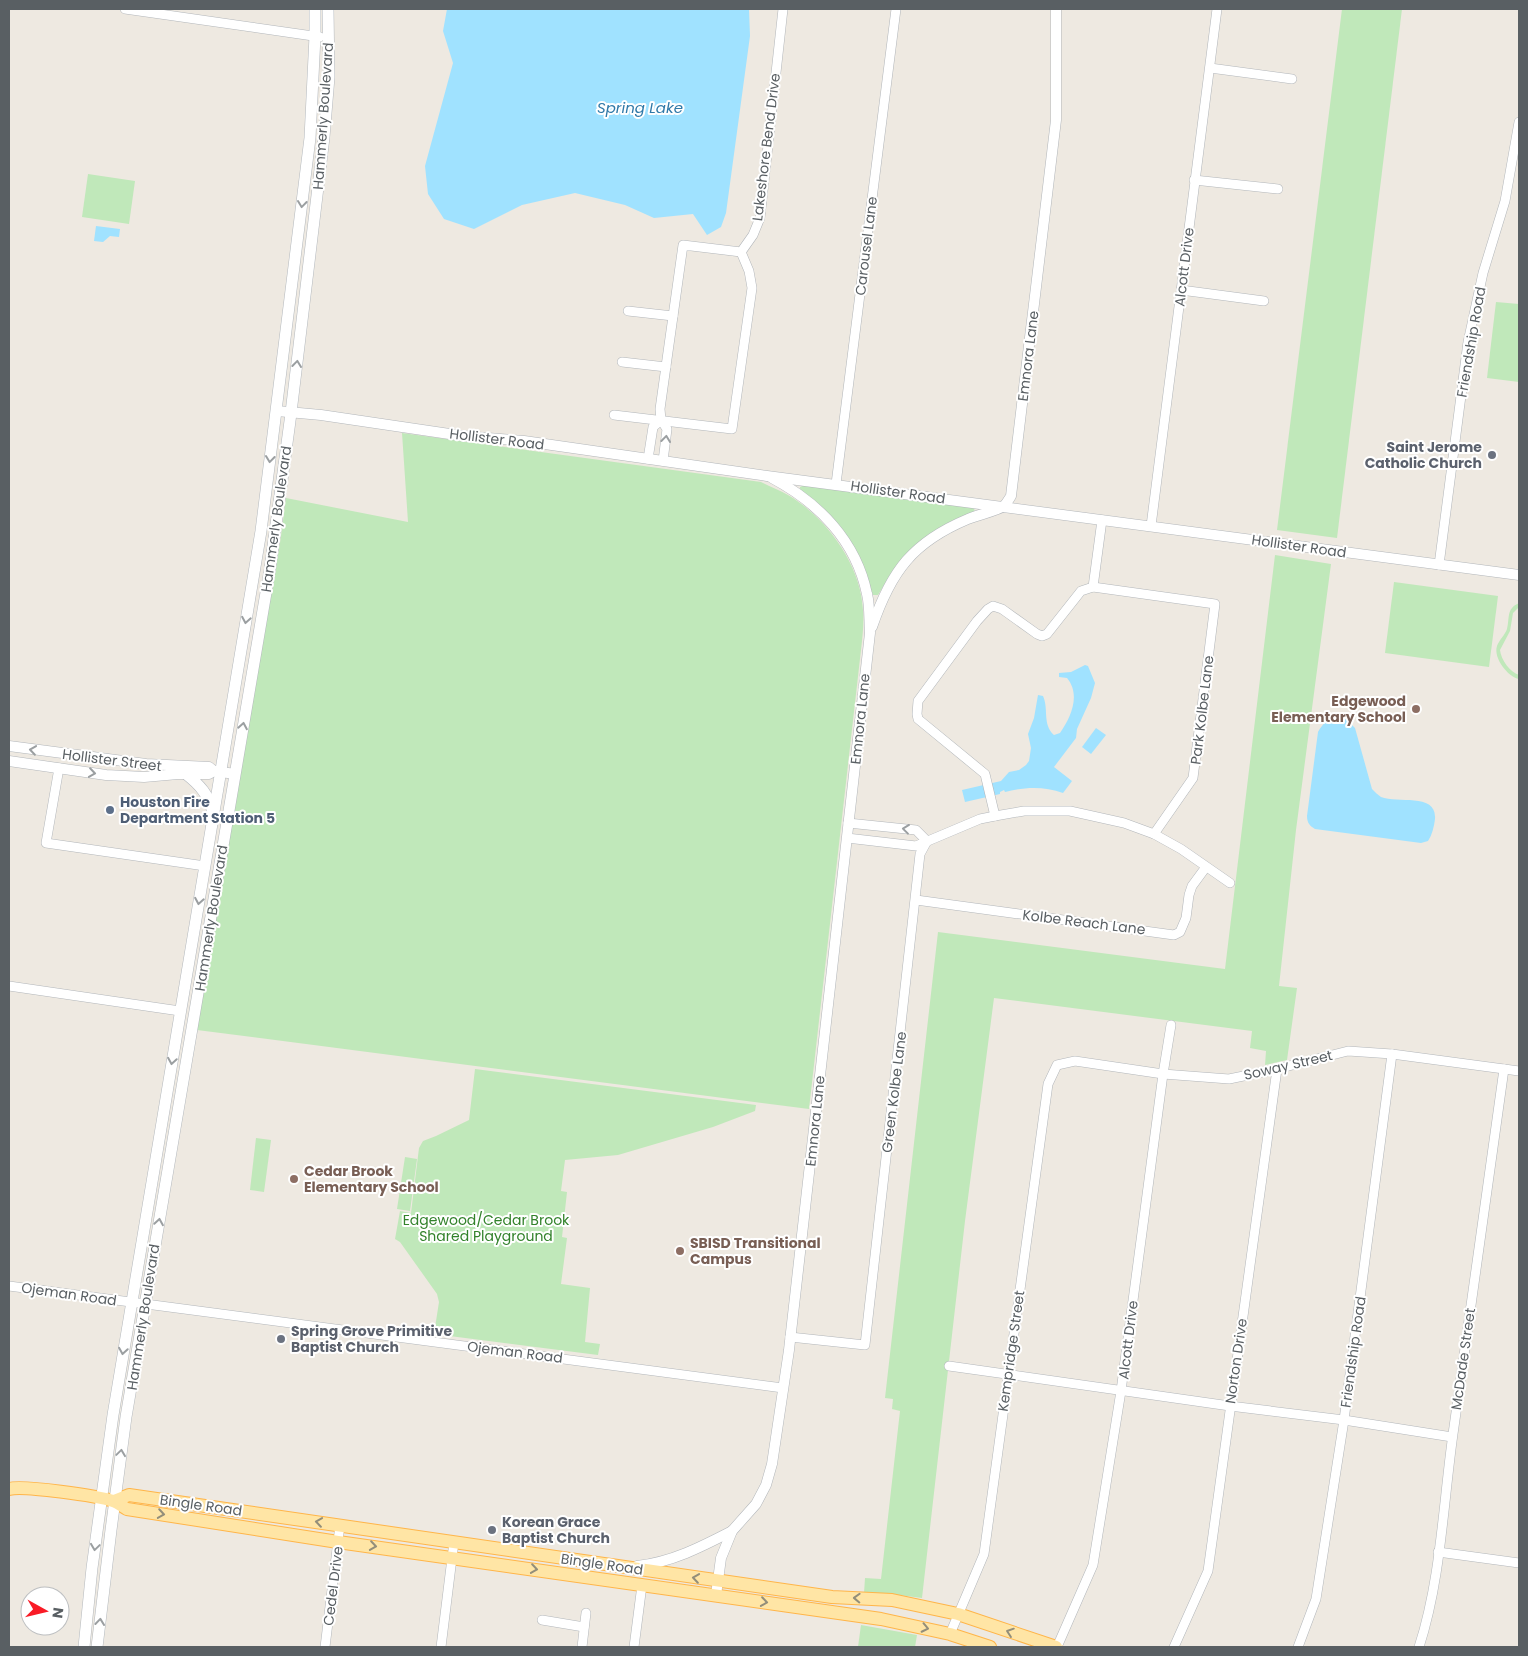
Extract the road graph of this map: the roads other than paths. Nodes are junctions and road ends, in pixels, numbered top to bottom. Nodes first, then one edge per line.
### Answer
1 (125, 9) edge
2 (315, 9) edge
3 (328, 9) edge
4 (783, 9) edge
5 (896, 9) edge
6 (1056, 9) edge
7 (1217, 9) edge
8 (316, 36) junction
9 (329, 37) junction
10 (1210, 68) junction
11 (1292, 79) dead end
12 (1519, 122) edge
13 (324, 137) junction
14 (310, 138) junction
15 (1194, 180) junction
16 (1278, 189) dead end
17 (742, 252) junction
18 (294, 269) junction
19 (308, 271) junction
20 (1181, 290) junction
21 (1264, 301) dead end
22 (628, 311) dead end
23 (673, 316) junction
24 (622, 362) dead end
25 (666, 367) junction
26 (277, 410) junction
27 (291, 412) junction
28 (614, 415) dead end
29 (661, 420) junction
30 (648, 459) junction
31 (663, 460) junction
32 (767, 476) junction
33 (836, 484) junction
34 (1004, 506) junction
35 (1102, 520) junction
36 (1151, 526) junction
37 (1439, 565) junction
38 (1519, 575) edge
39 (1093, 586) junction
40 (870, 633) junction
41 (9, 746) edge
42 (9, 762) edge
43 (59, 768) junction
44 (218, 772) junction
45 (186, 774) junction
46 (235, 774) junction
47 (214, 815) junction
48 (995, 816) junction
49 (848, 823) junction
50 (1154, 834) junction
51 (847, 838) junction
52 (927, 841) junction
53 (205, 866) junction
54 (1206, 867) junction
55 (1230, 883) dead end
56 (916, 900) junction
57 (189, 958) junction
58 (204, 961) junction
59 (9, 986) edge
60 (180, 1011) junction
61 (1171, 1025) dead end
62 (1392, 1054) junction
63 (1057, 1065) joint
64 (1504, 1069) junction
65 (1277, 1070) junction
66 (1519, 1071) edge
67 (1163, 1074) junction
68 (161, 1127) junction
69 (175, 1129) junction
70 (9, 1286) edge
71 (132, 1303) junction
72 (146, 1305) junction
73 (790, 1336) junction
74 (949, 1366) dead end
75 (1008, 1374) junction
76 (783, 1388) junction
77 (1121, 1391) junction
78 (1230, 1406) junction
79 (1344, 1420) junction
80 (1452, 1437) junction
81 (10, 1487) edge
82 (101, 1499) junction
83 (114, 1502) junction
84 (238, 1511) junction
85 (340, 1525) junction
86 (236, 1526) junction
87 (732, 1531) junction
88 (338, 1542) junction
89 (454, 1542) junction
90 (1438, 1552) junction
91 (451, 1557) junction
92 (570, 1560) junction
93 (1519, 1562) edge
94 (622, 1568) junction
95 (567, 1574) junction
96 (718, 1581) junction
97 (642, 1585) junction
98 (716, 1595) junction
99 (832, 1597) junction
100 (830, 1612) junction
101 (586, 1613) dead end
102 (958, 1614) junction
103 (542, 1620) dead end
104 (584, 1627) junction
105 (950, 1634) junction
106 (84, 1647) edge
107 (97, 1647) edge
108 (325, 1647) edge
109 (441, 1647) edge
110 (582, 1647) edge
111 (634, 1647) edge
112 (990, 1647) edge
113 (1056, 1647) edge
114 (1174, 1647) edge
115 (1298, 1647) edge
116 (1419, 1647) edge

1 - 8 street
2 - 8 main road, Hammerly Boulevard
3 - 9 main road, Hammerly Boulevard
4 - 17 street, Lakeshore Bend Drive
5 - 33 street, Carousel Lane
6 - 34 street, Emnora Lane
7 - 10 street, Alcott Drive
8 - 9 street
8 - 14 main road, Hammerly Boulevard
9 - 13 main road, Hammerly Boulevard
10 - 11 street
10 - 15 street, Alcott Drive
12 - 37 street, Friendship Road
13 - 14 main road
13 - 19 main road, Hammerly Boulevard
14 -> 18 main road, Hammerly Boulevard
15 - 16 street
15 - 20 street, Alcott Drive
17 - 23 street
17 - 29 street
18 - 19 main road
18 - 26 main road, Hammerly Boulevard
27 -> 19 main road, Hammerly Boulevard
20 - 21 street
20 - 36 street, Alcott Drive
22 - 23 street
23 - 25 street
24 - 25 street
25 - 29 street
26 - 27 street, Hollister Road
26 -> 44 main road, Hammerly Boulevard
27 - 30 street, Hollister Road
46 -> 27 main road, Hammerly Boulevard
28 - 29 street
29 - 30 street
31 -> 29 street
30 - 31 street, Hollister Road
31 - 32 street, Hollister Road
32 - 33 street, Hollister Road
32 - 40 street, Emnora Lane
33 - 34 street, Hollister Road
34 - 35 street, Hollister Road
34 - 40 street, Emnora Lane
35 - 36 street, Hollister Road
35 - 39 street
36 - 37 street, Hollister Road
37 - 38 street, Hollister Road
39 - 48 street
39 - 50 street, Park Kolbe Lane
40 - 49 street, Emnora Lane
44 -> 41 street, Hollister Street
42 - 43 street, Hollister Street
43 -> 45 street, Hollister Street
43 - 53 street
44 - 45 street, Hollister Street
44 - 46 street, Hollister Street
44 - 47 main road, Hammerly Boulevard
45 - 47 main road
46 - 58 main road, Hammerly Boulevard
47 - 53 main road, Hammerly Boulevard
48 - 50 street
48 - 52 street
49 - 51 street, Emnora Lane
52 -> 49 street
50 - 54 street
51 - 52 street
51 - 73 street, Emnora Lane
52 - 56 street, Green Kolbe Lane
53 -> 57 main road, Hammerly Boulevard
54 - 55 street
54 - 56 street, Kolbe Reach Lane
56 - 73 street, Green Kolbe Lane
57 - 58 main road
57 - 60 main road, Hammerly Boulevard
58 - 69 main road, Hammerly Boulevard
59 - 60 street
60 -> 68 main road, Hammerly Boulevard
61 - 67 street, Alcott Drive
62 - 64 street, Soway Street
62 - 65 street, Soway Street
62 - 79 street, Friendship Road
63 - 67 street, Soway Street
63 - 75 street, Kempridge Street
64 - 66 street, Soway Street
64 - 80 street, McDade Street
65 - 67 street, Soway Street
65 - 78 street, Norton Drive
67 - 77 street, Alcott Drive
68 - 69 main road
68 - 71 main road, Hammerly Boulevard
72 -> 69 main road, Hammerly Boulevard
70 - 71 street, Ojeman Road
71 - 72 street, Ojeman Road
71 -> 82 main road, Hammerly Boulevard
72 - 76 street, Ojeman Road
83 -> 72 main road, Hammerly Boulevard
73 - 76 street, Emnora Lane
74 - 75 street
75 - 77 street
75 - 102 street, Kempridge Street
76 - 87 street, Emnora Lane
77 - 78 street
77 - 113 street, Alcott Drive
78 - 79 street
78 - 114 street, Norton Drive
79 - 80 street
79 - 115 street, Friendship Road
80 - 90 street, McDade Street
81 - 82 main road, Bingle Road
82 - 83 main road, Bingle Road
82 -> 106 main road, Hammerly Boulevard
83 - 84 main road, Bingle Road
83 -> 86 main road, Bingle Road
107 -> 83 main road, Hammerly Boulevard
85 -> 84 main road, Bingle Road
84 - 86 main road
85 - 88 street, Cedel Drive
85 - 89 main road, Bingle Road
86 - 88 main road, Bingle Road
87 - 94 street
87 - 96 street, Emnora Lane
88 -> 91 main road, Bingle Road
88 - 108 street, Cedel Drive
89 - 91 street
89 - 92 main road, Bingle Road
90 - 93 street
90 - 116 street, McDade Street
91 -> 95 main road, Bingle Road
91 - 109 street
92 - 94 main road, Bingle Road
92 - 95 main road
96 -> 94 main road, Bingle Road
95 - 97 main road, Bingle Road
96 - 98 street, Emnora Lane
96 - 99 main road, Bingle Road
97 - 98 main road, Bingle Road
97 - 111 street
98 -> 100 main road, Bingle Road
99 - 100 main road
102 -> 99 main road, Bingle Road
100 -> 105 main road, Bingle Road
101 - 104 street
102 - 105 street, Kempridge Street
113 -> 102 main road, Bingle Road
103 - 104 street
104 - 110 street
105 - 112 main road, Bingle Road

